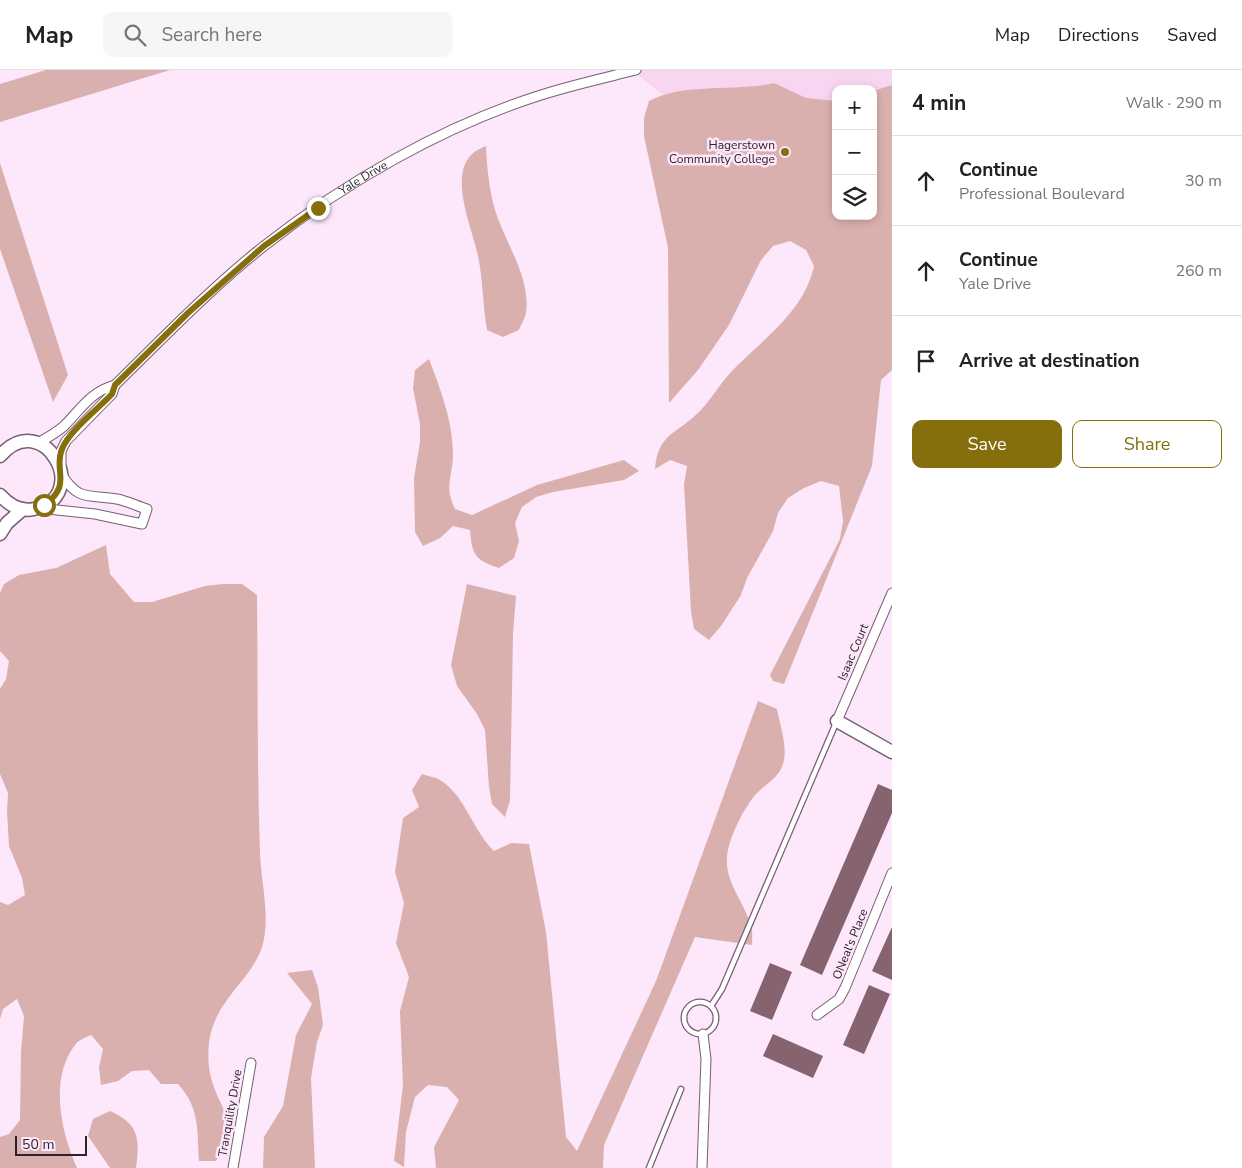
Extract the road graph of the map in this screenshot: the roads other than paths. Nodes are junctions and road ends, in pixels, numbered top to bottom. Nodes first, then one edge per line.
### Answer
1 (636, 70) edge
2 (115, 385) junction
3 (38, 443) junction
4 (5, 447) edge
5 (0, 456) edge
6 (61, 471) junction
7 (0, 495) edge
8 (38, 508) junction
9 (24, 509) junction
10 (0, 534) edge
11 (892, 593) edge
12 (837, 721) junction
13 (892, 752) edge
14 (892, 873) edge
15 (711, 1006) junction
16 (817, 1014) dead end
17 (703, 1034) junction
18 (252, 1063) dead end
19 (681, 1089) dead end
20 (234, 1168) edge
21 (649, 1168) edge
22 (702, 1168) edge

1 - 2 street, Yale Drive
2 - 3 street, Yale Drive
2 - 6 street, Yale Drive
3 - 4 street
3 - 6 street
4 - 5 street
6 - 8 street
6 - 8 street
7 - 9 street
8 - 9 street
9 - 10 street
11 - 12 street, Isaac Court
12 - 13 street
12 - 15 lane
14 - 16 street, ONeal's Place
15 - 17 lane
15 - 17 lane
17 - 22 street
18 - 20 street, Tranquility Drive
19 - 21 lane

